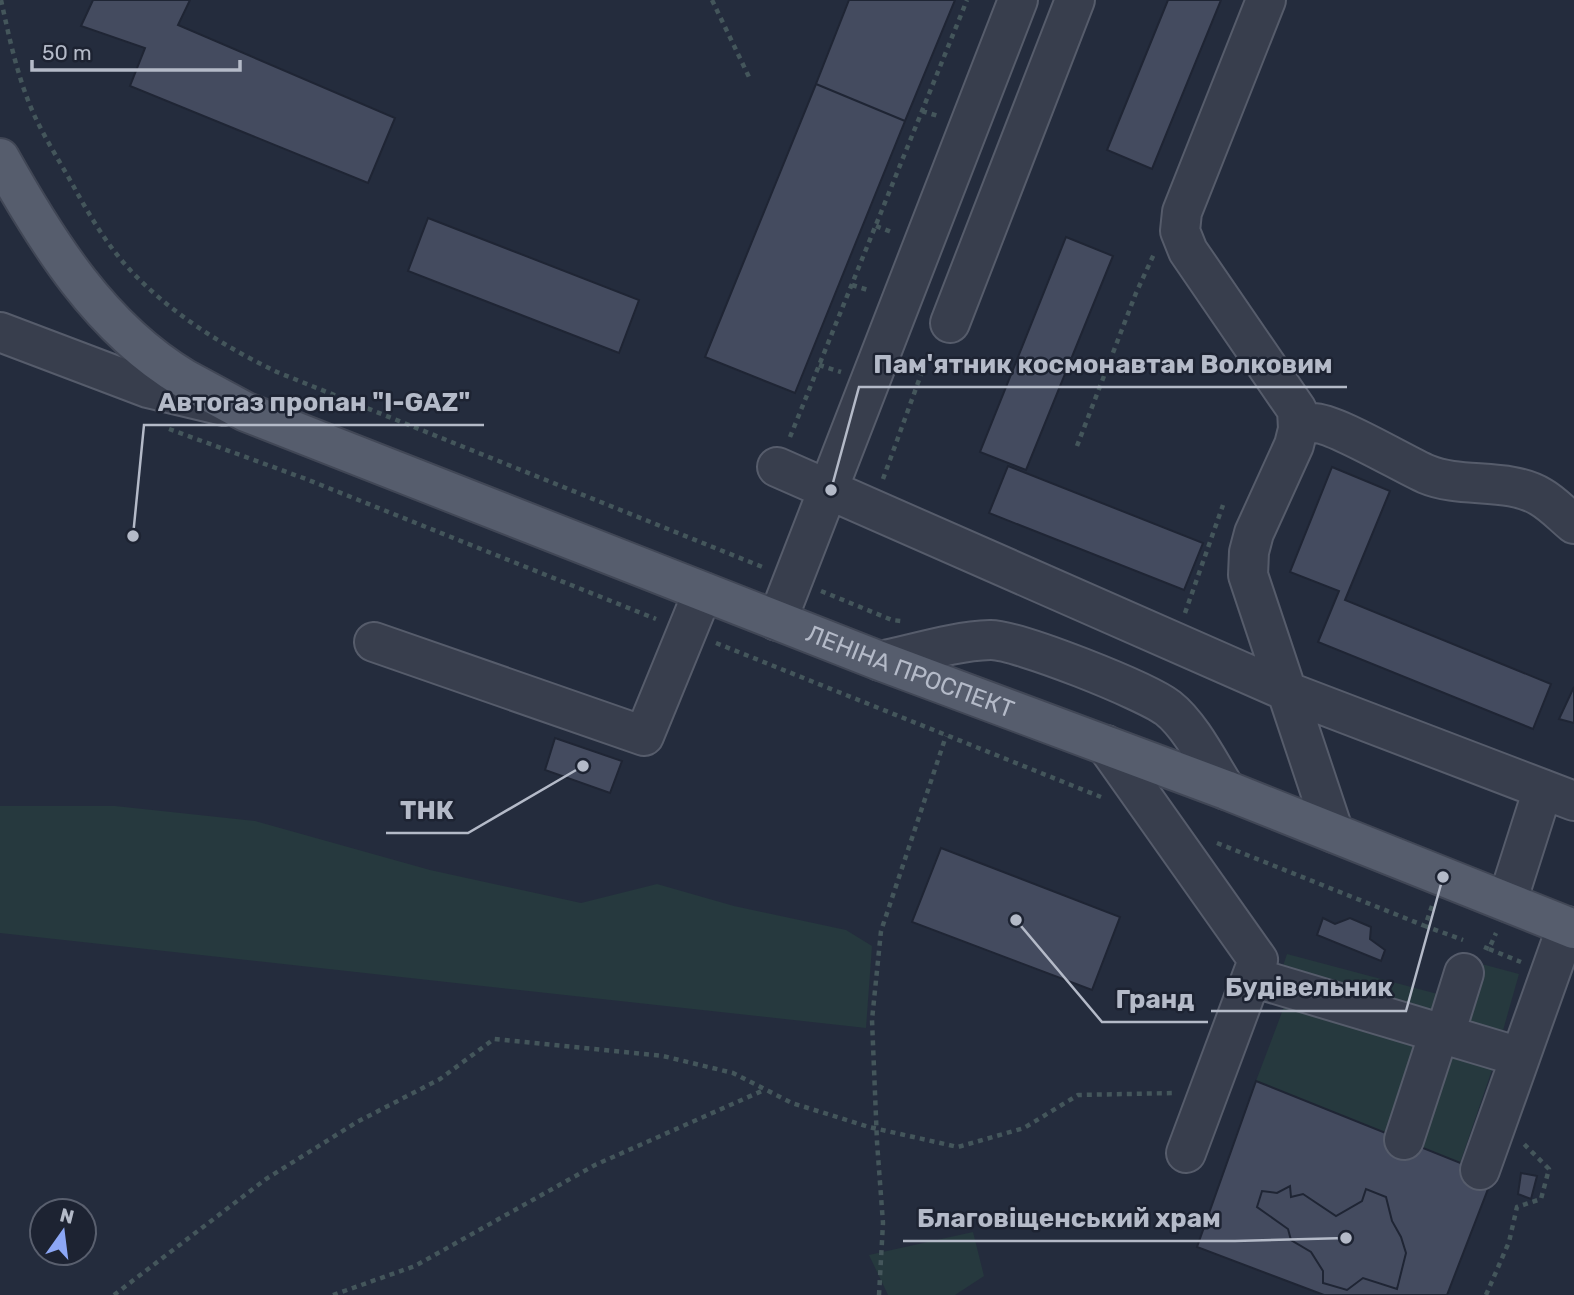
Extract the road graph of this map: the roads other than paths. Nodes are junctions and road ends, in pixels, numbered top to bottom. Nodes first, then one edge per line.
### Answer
1 (1018, 0) edge
2 (1075, 0) edge
3 (1266, 0) edge
4 (0, 158) edge
5 (950, 323) road end
6 (0, 332) edge
7 (246, 412) junction
8 (1298, 429) junction
9 (777, 467) road end
10 (830, 489) junction
11 (1574, 524) edge
12 (703, 592) junction
13 (778, 621) junction
14 (374, 642) dead end
15 (880, 661) junction
16 (1286, 691) junction
17 (1106, 746) junction
18 (1226, 790) junction
19 (1559, 795) edge
20 (1334, 833) junction
21 (1551, 914) edge
22 (1464, 973) dead end
23 (1252, 977) junction
24 (1442, 1033) junction
25 (1520, 1057) junction
26 (1404, 1140) dead end
27 (1186, 1153) dead end
28 (1480, 1170) dead end

1 - 10 street
2 - 5 street
3 - 8 street
4 - 7 main road, ЛЕНІНА ПРОСПЕКТ
6 - 7 street
7 - 12 main road, ЛЕНІНА ПРОСПЕКТ
8 - 11 street
8 - 16 street
9 - 10 street
10 - 13 street
10 - 16 street
12 - 13 main road, ЛЕНІНА ПРОСПЕКТ
12 - 14 street
13 - 15 main road, ЛЕНІНА ПРОСПЕКТ
15 - 17 main road, ЛЕНІНА ПРОСПЕКТ
15 - 18 street
16 - 19 street
16 - 20 street
17 - 18 main road, ЛЕНІНА ПРОСПЕКТ
17 - 23 street
18 - 20 main road, ЛЕНІНА ПРОСПЕКТ
19 - 21 street
20 - 21 main road, ЛЕНІНА ПРОСПЕКТ
21 - 25 street
22 - 24 street
23 - 24 street
23 - 27 street
24 - 25 street
24 - 26 street
25 - 28 street

